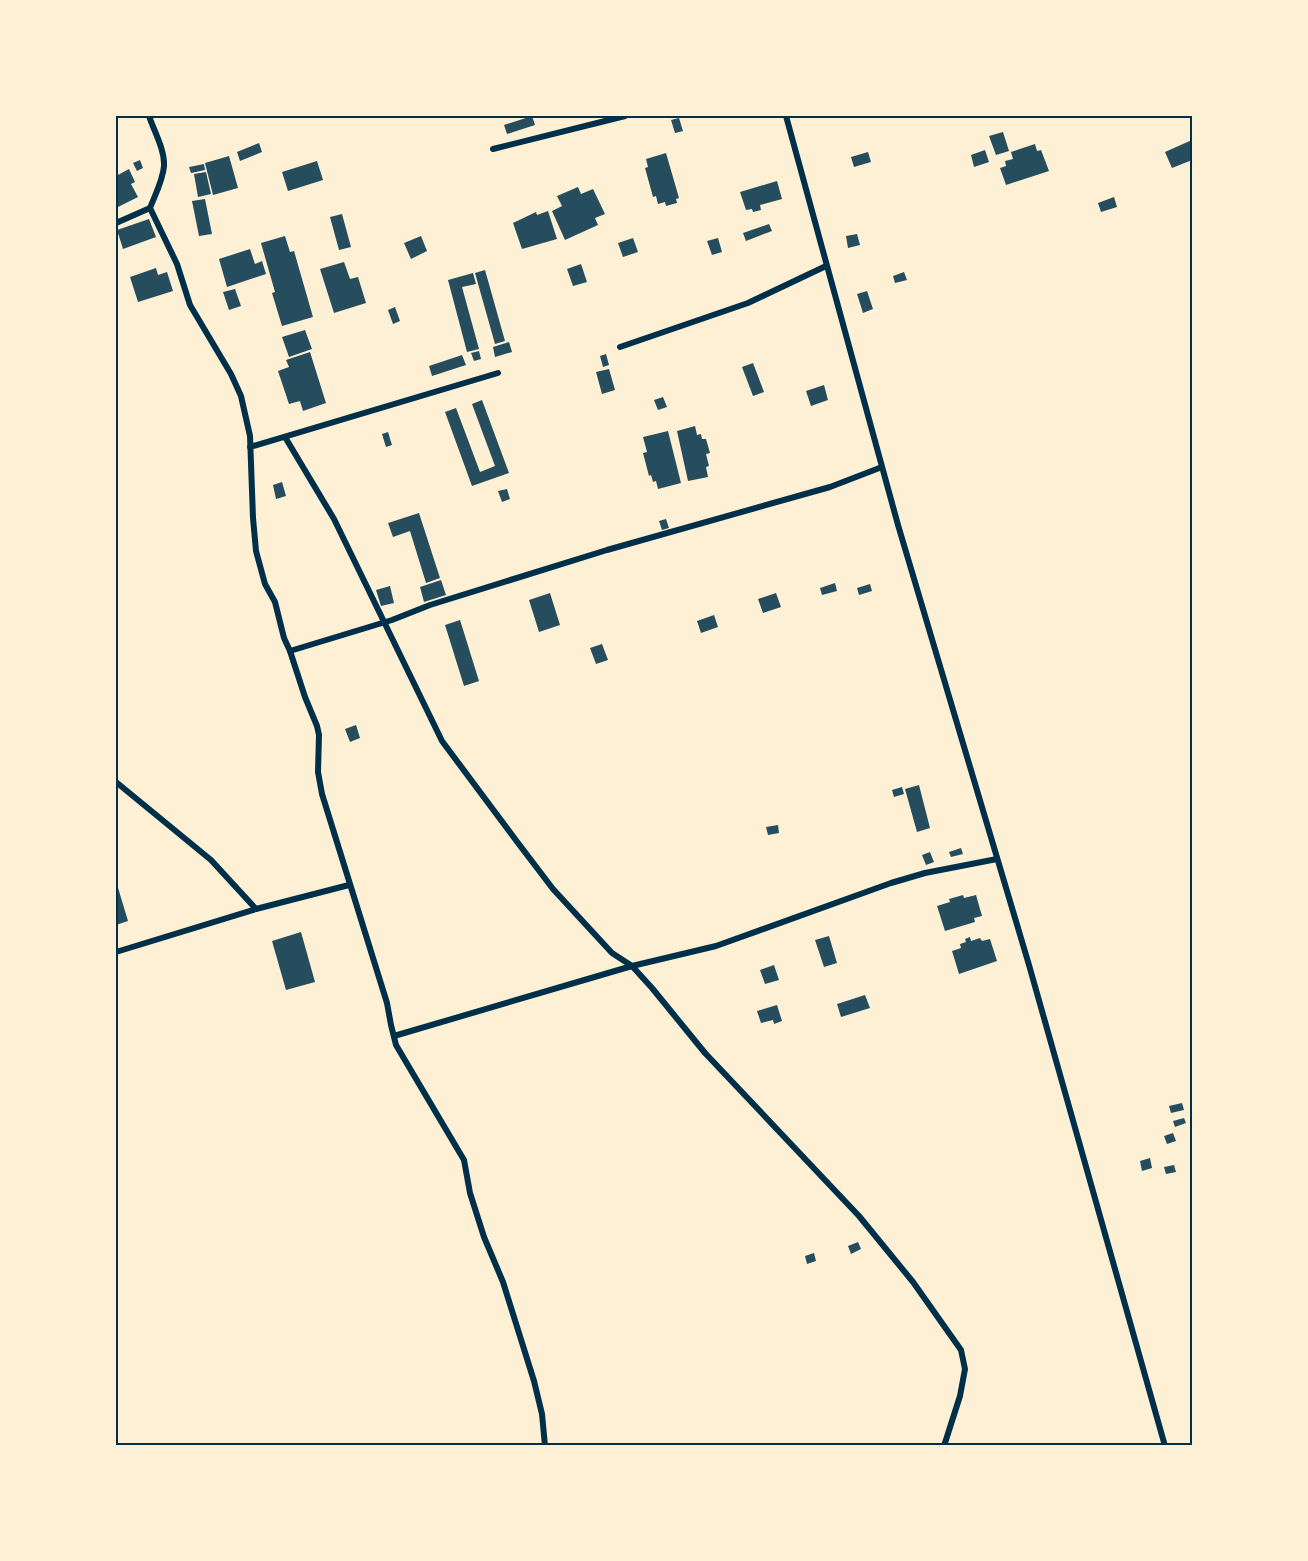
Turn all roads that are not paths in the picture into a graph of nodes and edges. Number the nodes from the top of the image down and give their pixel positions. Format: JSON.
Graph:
{"nodes":[{"id":1,"x":149,"y":116,"type":"edge"},
{"id":2,"x":625,"y":116,"type":"edge"},
{"id":3,"x":786,"y":116,"type":"edge"},
{"id":4,"x":493,"y":149,"type":"dead end"},
{"id":5,"x":150,"y":208,"type":"junction"},
{"id":6,"x":116,"y":223,"type":"edge"},
{"id":7,"x":826,"y":266,"type":"junction"},
{"id":8,"x":620,"y":347,"type":"dead end"},
{"id":9,"x":498,"y":373,"type":"dead end"},
{"id":10,"x":285,"y":437,"type":"junction"},
{"id":11,"x":250,"y":447,"type":"junction"},
{"id":12,"x":882,"y":468,"type":"junction"},
{"id":13,"x":384,"y":621,"type":"junction"},
{"id":14,"x":290,"y":651,"type":"junction"},
{"id":15,"x":116,"y":782,"type":"edge"},
{"id":16,"x":997,"y":859,"type":"junction"},
{"id":17,"x":349,"y":885,"type":"junction"},
{"id":18,"x":256,"y":909,"type":"junction"},
{"id":19,"x":116,"y":952,"type":"edge"},
{"id":20,"x":632,"y":966,"type":"junction"},
{"id":21,"x":394,"y":1036,"type":"junction"},
{"id":22,"x":545,"y":1446,"type":"edge"},
{"id":23,"x":944,"y":1446,"type":"edge"},
{"id":24,"x":1165,"y":1446,"type":"edge"}],
"edges":[{"from":1,"to":5,"type":"street"},
{"from":2,"to":4,"type":"street"},
{"from":3,"to":7,"type":"street"},
{"from":5,"to":6,"type":"street"},
{"from":5,"to":11,"type":"street"},
{"from":7,"to":8,"type":"street"},
{"from":7,"to":12,"type":"street"},
{"from":9,"to":10,"type":"street"},
{"from":10,"to":11,"type":"street"},
{"from":10,"to":13,"type":"street"},
{"from":11,"to":14,"type":"street"},
{"from":12,"to":13,"type":"street"},
{"from":12,"to":16,"type":"street"},
{"from":13,"to":14,"type":"street"},
{"from":13,"to":20,"type":"street"},
{"from":14,"to":17,"type":"street"},
{"from":15,"to":18,"type":"street"},
{"from":16,"to":20,"type":"street"},
{"from":16,"to":24,"type":"street"},
{"from":17,"to":18,"type":"street"},
{"from":17,"to":21,"type":"street"},
{"from":18,"to":19,"type":"street"},
{"from":20,"to":21,"type":"street"},
{"from":20,"to":23,"type":"street"},
{"from":21,"to":22,"type":"street"}]}
